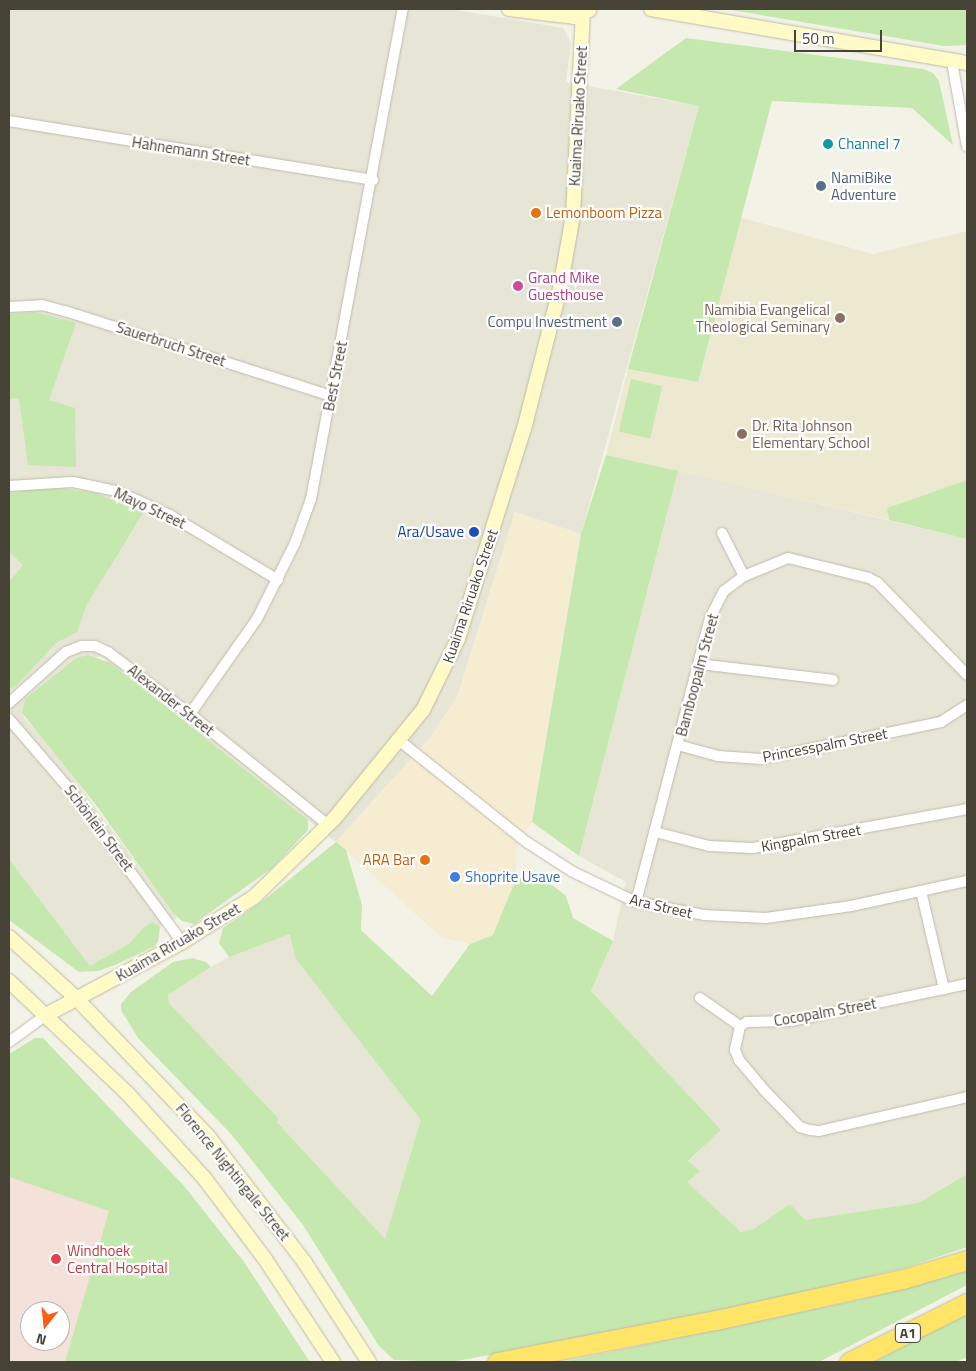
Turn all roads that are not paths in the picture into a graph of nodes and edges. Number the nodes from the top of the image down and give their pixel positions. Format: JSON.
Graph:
{"nodes":[{"id":1,"x":403,"y":9,"type":"edge"},
{"id":2,"x":509,"y":9,"type":"edge"},
{"id":3,"x":651,"y":9,"type":"edge"},
{"id":4,"x":586,"y":10,"type":"edge"},
{"id":5,"x":952,"y":62,"type":"junction"},
{"id":6,"x":967,"y":63,"type":"edge"},
{"id":7,"x":9,"y":121,"type":"edge"},
{"id":8,"x":967,"y":147,"type":"edge"},
{"id":9,"x":373,"y":180,"type":"junction"},
{"id":10,"x":9,"y":307,"type":"edge"},
{"id":11,"x":331,"y":396,"type":"junction"},
{"id":12,"x":9,"y":486,"type":"edge"},
{"id":13,"x":722,"y":533,"type":"dead end"},
{"id":14,"x":744,"y":576,"type":"junction"},
{"id":15,"x":278,"y":580,"type":"junction"},
{"id":16,"x":699,"y":664,"type":"junction"},
{"id":17,"x":967,"y":675,"type":"edge"},
{"id":18,"x":833,"y":680,"type":"dead end"},
{"id":19,"x":9,"y":703,"type":"edge"},
{"id":20,"x":967,"y":705,"type":"edge"},
{"id":21,"x":190,"y":714,"type":"junction"},
{"id":22,"x":9,"y":718,"type":"edge"},
{"id":23,"x":400,"y":741,"type":"junction"},
{"id":24,"x":678,"y":746,"type":"junction"},
{"id":25,"x":967,"y":809,"type":"edge"},
{"id":26,"x":328,"y":826,"type":"junction"},
{"id":27,"x":655,"y":832,"type":"junction"},
{"id":28,"x":967,"y":881,"type":"edge"},
{"id":29,"x":921,"y":892,"type":"junction"},
{"id":30,"x":636,"y":902,"type":"junction"},
{"id":31,"x":9,"y":938,"type":"edge"},
{"id":32,"x":182,"y":942,"type":"junction"},
{"id":33,"x":9,"y":981,"type":"edge"},
{"id":34,"x":967,"y":984,"type":"edge"},
{"id":35,"x":944,"y":990,"type":"junction"},
{"id":36,"x":76,"y":998,"type":"junction"},
{"id":37,"x":700,"y":998,"type":"dead end"},
{"id":38,"x":46,"y":1015,"type":"junction"},
{"id":39,"x":740,"y":1026,"type":"junction"},
{"id":40,"x":9,"y":1042,"type":"edge"},
{"id":41,"x":967,"y":1097,"type":"edge"},
{"id":42,"x":967,"y":1260,"type":"edge"},
{"id":43,"x":967,"y":1303,"type":"edge"},
{"id":44,"x":333,"y":1362,"type":"edge"},
{"id":45,"x":369,"y":1362,"type":"edge"},
{"id":46,"x":497,"y":1362,"type":"edge"},
{"id":47,"x":848,"y":1362,"type":"edge"}],
"edges":[{"from":1,"to":9,"type":"street","name":"Best Street"},
{"from":2,"to":4,"type":"main road"},
{"from":3,"to":5,"type":"main road"},
{"from":4,"to":23,"type":"main road","name":"Kuaima Riruako Street"},
{"from":5,"to":6,"type":"main road"},
{"from":5,"to":8,"type":"street"},
{"from":7,"to":9,"type":"street","name":"Hahnemann Street"},
{"from":9,"to":11,"type":"street","name":"Best Street"},
{"from":10,"to":11,"type":"street","name":"Sauerbruch Street"},
{"from":11,"to":15,"type":"street","name":"Best Street"},
{"from":12,"to":15,"type":"street","name":"Mayo Street"},
{"from":13,"to":14,"type":"street"},
{"from":14,"to":16,"type":"street","name":"Bamboopalm Street"},
{"from":14,"to":17,"type":"street","name":"Bamboopalm Street"},
{"from":15,"to":21,"type":"street","name":"Best Street"},
{"from":16,"to":18,"type":"street"},
{"from":16,"to":24,"type":"street","name":"Bamboopalm Street"},
{"from":19,"to":21,"type":"street","name":"Alexander Street"},
{"from":20,"to":24,"type":"street","name":"Princesspalm Street"},
{"from":21,"to":26,"type":"street","name":"Alexander Street"},
{"from":22,"to":32,"type":"street","name":"Schönlein Street"},
{"from":23,"to":26,"type":"main road","name":"Kuaima Riruako Street"},
{"from":23,"to":30,"type":"street","name":"Ara Street"},
{"from":24,"to":27,"type":"street","name":"Bamboopalm Street"},
{"from":25,"to":27,"type":"street","name":"Kingpalm Street"},
{"from":26,"to":32,"type":"main road","name":"Kuaima Riruako Street"},
{"from":27,"to":30,"type":"street","name":"Bamboopalm Street"},
{"from":28,"to":29,"type":"street","name":"Ara Street"},
{"from":29,"to":30,"type":"street","name":"Ara Street"},
{"from":29,"to":35,"type":"street"},
{"from":31,"to":36,"type":"main road","name":"Florence Nightingale Street"},
{"from":32,"to":36,"type":"main road","name":"Kuaima Riruako Street"},
{"from":33,"to":38,"type":"main road","name":"Florence Nightingale Street"},
{"from":34,"to":35,"type":"street","name":"Cocopalm Street"},
{"from":35,"to":39,"type":"street","name":"Cocopalm Street"},
{"from":36,"to":38,"type":"main road","name":"Kuaima Riruako Street"},
{"from":36,"to":45,"type":"main road","name":"Florence Nightingale Street"},
{"from":37,"to":39,"type":"street"},
{"from":38,"to":40,"type":"street","name":"Kuaima Riruako Street"},
{"from":38,"to":44,"type":"main road","name":"Florence Nightingale Street"},
{"from":39,"to":41,"type":"street"},
{"from":42,"to":46,"type":"highway"},
{"from":43,"to":47,"type":"highway","number":"A1"}]}
